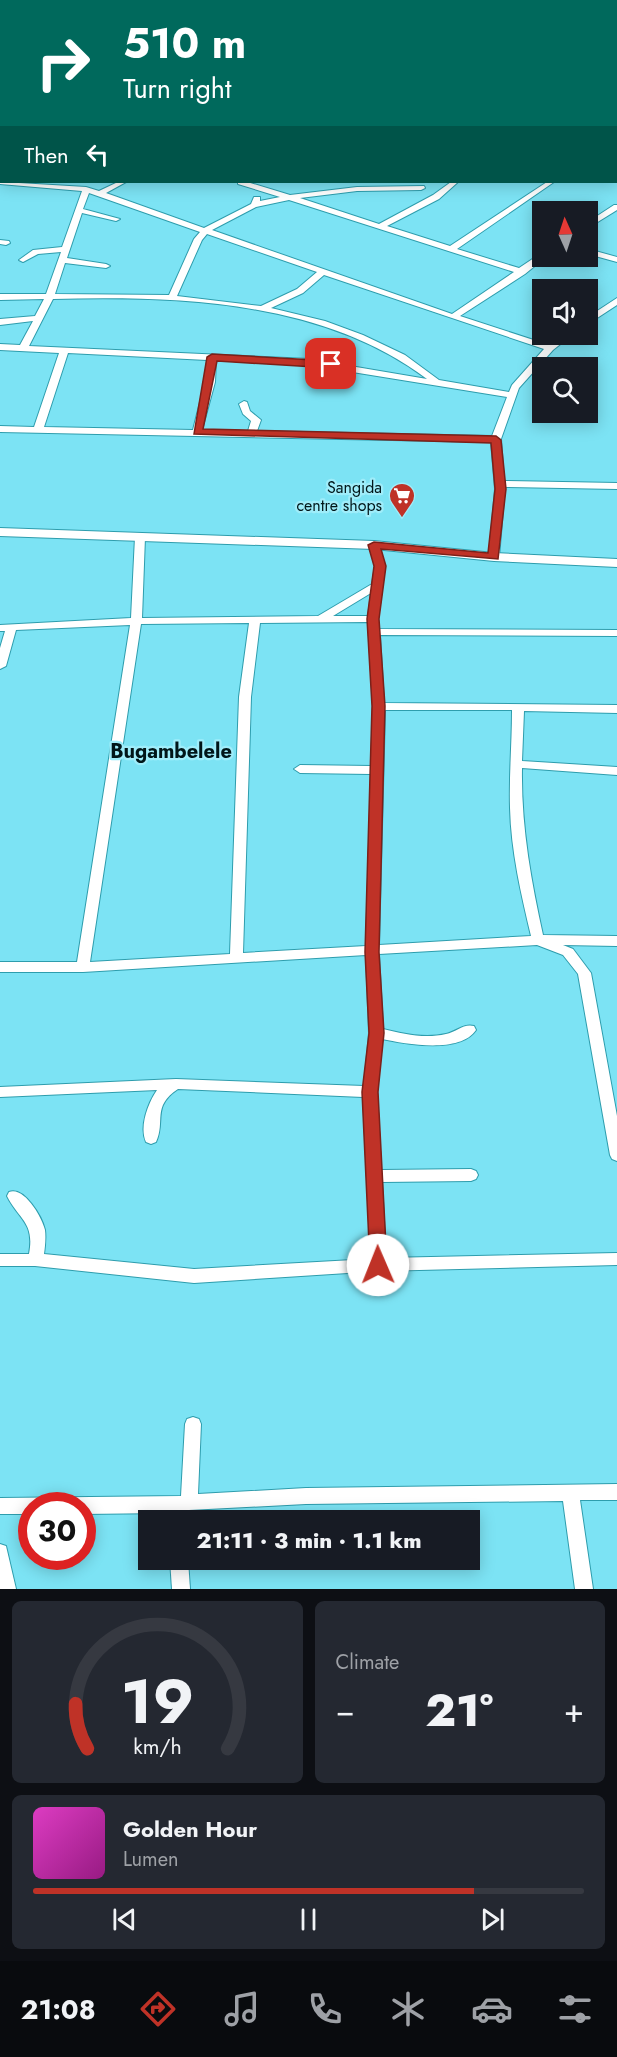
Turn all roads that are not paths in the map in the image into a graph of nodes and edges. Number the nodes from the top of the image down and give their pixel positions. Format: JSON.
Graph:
{"nodes":[{"id":1,"x":36,"y":183,"type":"edge"},
{"id":2,"x":121,"y":183,"type":"edge"},
{"id":3,"x":244,"y":183,"type":"edge"},
{"id":4,"x":454,"y":183,"type":"edge"},
{"id":5,"x":550,"y":183,"type":"edge"},
{"id":6,"x":259,"y":188,"type":"junction"},
{"id":7,"x":312,"y":188,"type":"junction"},
{"id":8,"x":421,"y":188,"type":"dead end"},
{"id":9,"x":86,"y":189,"type":"junction"},
{"id":10,"x":98,"y":194,"type":"junction"},
{"id":11,"x":287,"y":197,"type":"junction"},
{"id":12,"x":254,"y":205,"type":"junction"},
{"id":13,"x":617,"y":207,"type":"edge"},
{"id":14,"x":320,"y":208,"type":"junction"},
{"id":15,"x":79,"y":210,"type":"junction"},
{"id":16,"x":116,"y":219,"type":"dead end"},
{"id":17,"x":598,"y":219,"type":"edge"},
{"id":18,"x":379,"y":227,"type":"junction"},
{"id":19,"x":206,"y":231,"type":"junction"},
{"id":20,"x":66,"y":249,"type":"junction"},
{"id":21,"x":450,"y":250,"type":"junction"},
{"id":22,"x":598,"y":254,"type":"edge"},
{"id":23,"x":23,"y":260,"type":"dead end"},
{"id":24,"x":63,"y":260,"type":"junction"},
{"id":25,"x":617,"y":260,"type":"edge"},
{"id":26,"x":532,"y":264,"type":"edge"},
{"id":27,"x":106,"y":266,"type":"dead end"},
{"id":28,"x":323,"y":272,"type":"junction"},
{"id":29,"x":522,"y":272,"type":"junction"},
{"id":30,"x":50,"y":296,"type":"junction"},
{"id":31,"x":0,"y":297,"type":"edge"},
{"id":32,"x":172,"y":297,"type":"junction"},
{"id":33,"x":617,"y":302,"type":"edge"},
{"id":34,"x":265,"y":308,"type":"junction"},
{"id":35,"x":598,"y":314,"type":"edge"},
{"id":36,"x":453,"y":317,"type":"junction"},
{"id":37,"x":40,"y":318,"type":"junction"},
{"id":38,"x":0,"y":322,"type":"edge"},
{"id":39,"x":554,"y":345,"type":"edge"},
{"id":40,"x":0,"y":347,"type":"edge"},
{"id":41,"x":23,"y":348,"type":"junction"},
{"id":42,"x":550,"y":348,"type":"junction"},
{"id":43,"x":65,"y":349,"type":"junction"},
{"id":44,"x":212,"y":357,"type":"junction"},
{"id":45,"x":438,"y":382,"type":"junction"},
{"id":46,"x":512,"y":395,"type":"junction"},
{"id":47,"x":244,"y":404,"type":"dead end"},
{"id":48,"x":0,"y":429,"type":"edge"},
{"id":49,"x":38,"y":430,"type":"junction"},
{"id":50,"x":197,"y":432,"type":"junction"},
{"id":51,"x":252,"y":434,"type":"junction"},
{"id":52,"x":496,"y":440,"type":"junction"},
{"id":53,"x":500,"y":484,"type":"junction"},
{"id":54,"x":617,"y":486,"type":"edge"},
{"id":55,"x":0,"y":532,"type":"edge"},
{"id":56,"x":140,"y":537,"type":"junction"},
{"id":57,"x":374,"y":545,"type":"junction"},
{"id":58,"x":494,"y":557,"type":"junction"},
{"id":59,"x":617,"y":563,"type":"edge"},
{"id":60,"x":376,"y":586,"type":"junction"},
{"id":61,"x":320,"y":619,"type":"junction"},
{"id":62,"x":373,"y":619,"type":"junction"},
{"id":63,"x":255,"y":620,"type":"junction"},
{"id":64,"x":136,"y":621,"type":"junction"},
{"id":65,"x":6,"y":627,"type":"edge"},
{"id":66,"x":376,"y":632,"type":"junction"},
{"id":67,"x":617,"y":633,"type":"edge"},
{"id":68,"x":0,"y":666,"type":"edge"},
{"id":69,"x":379,"y":706,"type":"junction"},
{"id":70,"x":518,"y":707,"type":"junction"},
{"id":71,"x":617,"y":709,"type":"edge"},
{"id":72,"x":518,"y":765,"type":"junction"},
{"id":73,"x":300,"y":769,"type":"dead end"},
{"id":74,"x":378,"y":770,"type":"junction"},
{"id":75,"x":617,"y":771,"type":"edge"},
{"id":76,"x":538,"y":940,"type":"junction"},
{"id":77,"x":617,"y":941,"type":"edge"},
{"id":78,"x":587,"y":942,"type":"junction"},
{"id":79,"x":372,"y":952,"type":"junction"},
{"id":80,"x":236,"y":959,"type":"junction"},
{"id":81,"x":579,"y":963,"type":"junction"},
{"id":82,"x":0,"y":967,"type":"edge"},
{"id":83,"x":83,"y":967,"type":"junction"},
{"id":84,"x":469,"y":1030,"type":"dead end"},
{"id":85,"x":376,"y":1033,"type":"junction"},
{"id":86,"x":176,"y":1084,"type":"junction"},
{"id":87,"x":0,"y":1092,"type":"edge"},
{"id":88,"x":370,"y":1092,"type":"junction"},
{"id":89,"x":151,"y":1138,"type":"dead end"},
{"id":90,"x":617,"y":1155,"type":"edge"},
{"id":91,"x":471,"y":1175,"type":"dead end"},
{"id":92,"x":375,"y":1176,"type":"junction"},
{"id":93,"x":14,"y":1196,"type":"dead end"},
{"id":94,"x":617,"y":1259,"type":"edge"},
{"id":95,"x":0,"y":1260,"type":"edge"},
{"id":96,"x":35,"y":1260,"type":"junction"},
{"id":97,"x":378,"y":1265,"type":"junction"},
{"id":98,"x":193,"y":1424,"type":"dead end"},
{"id":99,"x":570,"y":1492,"type":"junction"},
{"id":100,"x":617,"y":1492,"type":"edge"},
{"id":101,"x":0,"y":1506,"type":"edge"},
{"id":102,"x":181,"y":1509,"type":"edge"},
{"id":103,"x":0,"y":1552,"type":"edge"},
{"id":104,"x":180,"y":1570,"type":"edge"},
{"id":105,"x":7,"y":1589,"type":"edge"},
{"id":106,"x":181,"y":1589,"type":"edge"},
{"id":107,"x":584,"y":1589,"type":"edge"}],
"edges":[{"from":1,"to":9,"type":"street"},
{"from":2,"to":10,"type":"street"},
{"from":3,"to":6,"type":"street"},
{"from":4,"to":18,"type":"street"},
{"from":5,"to":21,"type":"street"},
{"from":6,"to":11,"type":"street"},
{"from":6,"to":12,"type":"street"},
{"from":7,"to":8,"type":"street"},
{"from":7,"to":11,"type":"street"},
{"from":7,"to":14,"type":"street"},
{"from":9,"to":10,"type":"street"},
{"from":9,"to":15,"type":"street"},
{"from":10,"to":19,"type":"street"},
{"from":11,"to":12,"type":"street"},
{"from":11,"to":14,"type":"street"},
{"from":12,"to":19,"type":"street"},
{"from":13,"to":17,"type":"street"},
{"from":14,"to":18,"type":"street"},
{"from":15,"to":16,"type":"street"},
{"from":15,"to":20,"type":"street"},
{"from":18,"to":21,"type":"street"},
{"from":19,"to":28,"type":"street"},
{"from":19,"to":32,"type":"street"},
{"from":20,"to":23,"type":"street"},
{"from":20,"to":24,"type":"street"},
{"from":21,"to":29,"type":"street"},
{"from":22,"to":25,"type":"street"},
{"from":24,"to":27,"type":"street"},
{"from":24,"to":30,"type":"street"},
{"from":26,"to":29,"type":"street"},
{"from":28,"to":34,"type":"street"},
{"from":28,"to":36,"type":"street"},
{"from":29,"to":36,"type":"street"},
{"from":30,"to":31,"type":"street"},
{"from":30,"to":32,"type":"street"},
{"from":30,"to":37,"type":"street"},
{"from":32,"to":34,"type":"street"},
{"from":33,"to":35,"type":"street"},
{"from":34,"to":45,"type":"street"},
{"from":36,"to":42,"type":"street"},
{"from":37,"to":38,"type":"street"},
{"from":37,"to":41,"type":"street"},
{"from":39,"to":42,"type":"street"},
{"from":40,"to":41,"type":"street"},
{"from":41,"to":43,"type":"street"},
{"from":42,"to":46,"type":"street"},
{"from":43,"to":44,"type":"street"},
{"from":43,"to":49,"type":"street"},
{"from":44,"to":45,"type":"street"},
{"from":44,"to":50,"type":"street"},
{"from":45,"to":46,"type":"street"},
{"from":46,"to":52,"type":"street"},
{"from":47,"to":51,"type":"street"},
{"from":48,"to":49,"type":"street"},
{"from":49,"to":50,"type":"street"},
{"from":50,"to":51,"type":"street"},
{"from":51,"to":52,"type":"street"},
{"from":52,"to":53,"type":"street"},
{"from":53,"to":54,"type":"street"},
{"from":53,"to":58,"type":"street"},
{"from":55,"to":56,"type":"street"},
{"from":56,"to":57,"type":"street"},
{"from":56,"to":64,"type":"street"},
{"from":57,"to":58,"type":"street"},
{"from":57,"to":60,"type":"street"},
{"from":58,"to":59,"type":"street"},
{"from":60,"to":61,"type":"street"},
{"from":60,"to":62,"type":"street"},
{"from":61,"to":62,"type":"street"},
{"from":61,"to":63,"type":"street"},
{"from":62,"to":66,"type":"street"},
{"from":63,"to":64,"type":"street"},
{"from":63,"to":80,"type":"street"},
{"from":64,"to":65,"type":"street"},
{"from":64,"to":83,"type":"street"},
{"from":65,"to":68,"type":"street"},
{"from":66,"to":67,"type":"street"},
{"from":66,"to":69,"type":"street"},
{"from":69,"to":70,"type":"street"},
{"from":69,"to":74,"type":"street"},
{"from":70,"to":71,"type":"street"},
{"from":70,"to":72,"type":"street"},
{"from":72,"to":75,"type":"street"},
{"from":72,"to":76,"type":"street"},
{"from":73,"to":74,"type":"street"},
{"from":74,"to":79,"type":"street"},
{"from":76,"to":78,"type":"street"},
{"from":76,"to":79,"type":"street"},
{"from":76,"to":81,"type":"street"},
{"from":77,"to":78,"type":"street"},
{"from":78,"to":81,"type":"street"},
{"from":79,"to":80,"type":"street"},
{"from":79,"to":85,"type":"street"},
{"from":80,"to":83,"type":"street"},
{"from":81,"to":90,"type":"street"},
{"from":82,"to":83,"type":"street"},
{"from":84,"to":85,"type":"street"},
{"from":85,"to":88,"type":"street"},
{"from":86,"to":87,"type":"street"},
{"from":86,"to":88,"type":"street"},
{"from":86,"to":89,"type":"street"},
{"from":88,"to":92,"type":"street"},
{"from":91,"to":92,"type":"street"},
{"from":92,"to":97,"type":"street"},
{"from":93,"to":96,"type":"street"},
{"from":94,"to":97,"type":"street"},
{"from":95,"to":96,"type":"street"},
{"from":96,"to":97,"type":"street"},
{"from":98,"to":102,"type":"street"},
{"from":99,"to":100,"type":"street"},
{"from":99,"to":102,"type":"street"},
{"from":99,"to":107,"type":"street"},
{"from":101,"to":102,"type":"street"},
{"from":103,"to":105,"type":"street"},
{"from":104,"to":106,"type":"street"}]}
